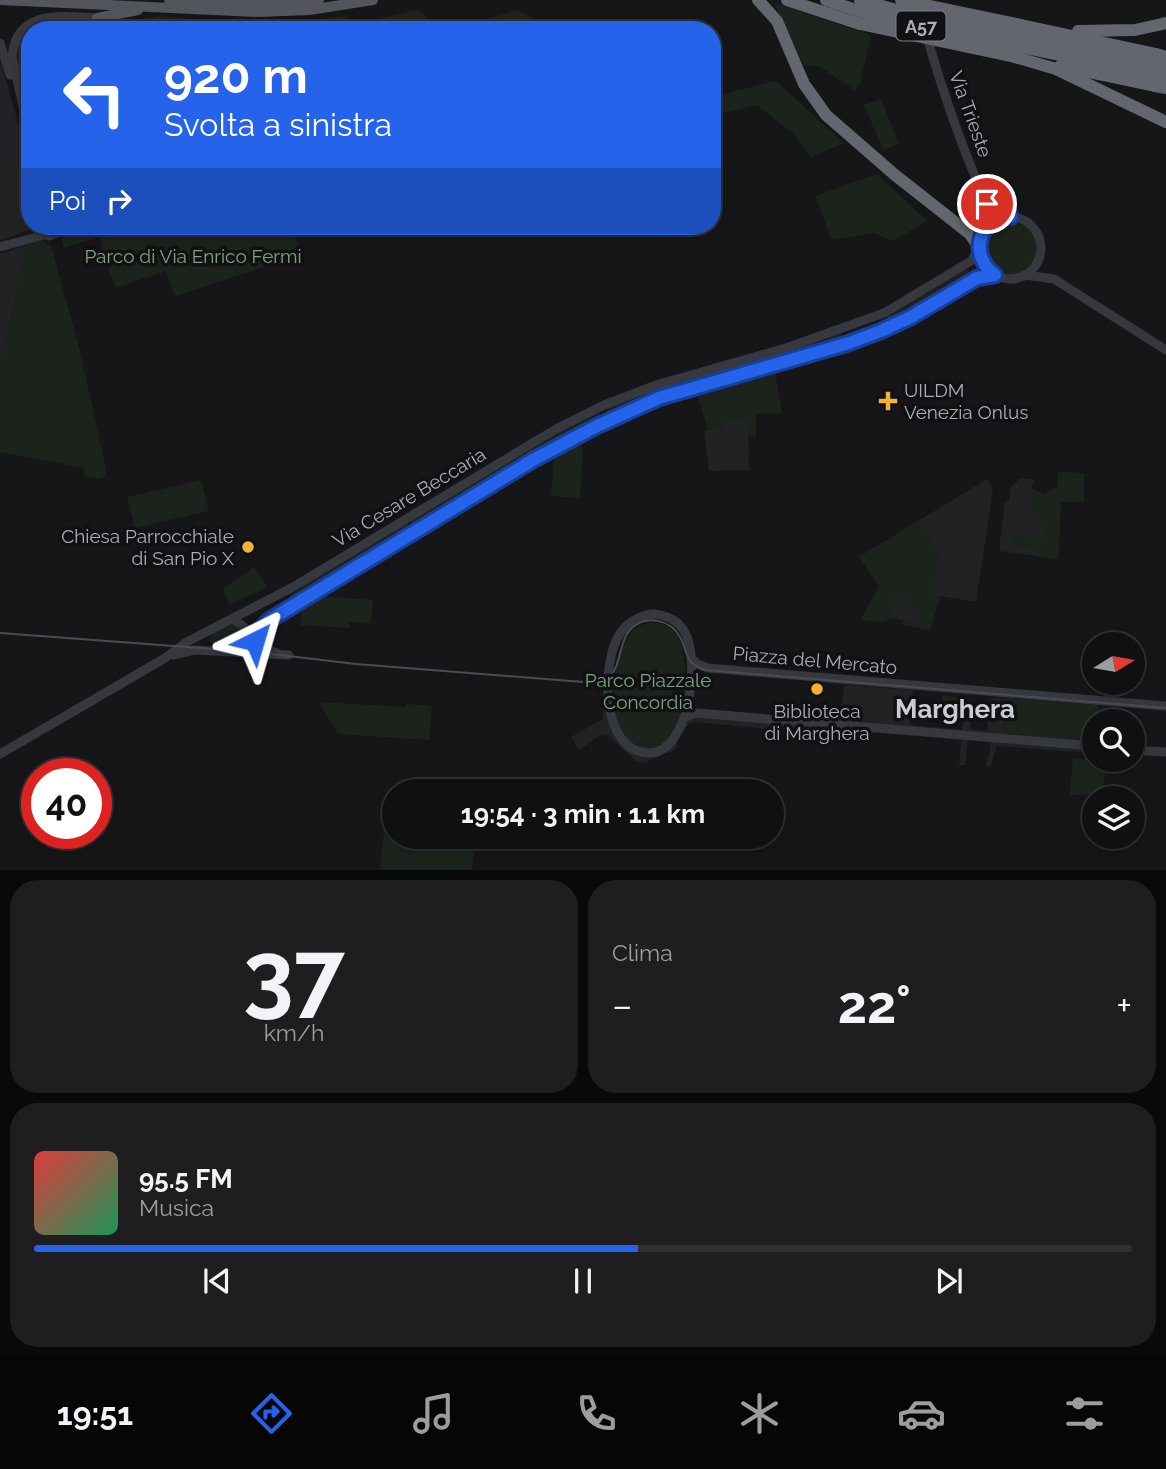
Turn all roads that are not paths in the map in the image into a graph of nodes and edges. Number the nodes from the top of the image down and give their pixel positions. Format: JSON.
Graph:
{"nodes":[{"id":1,"x":1,"y":0,"type":"edge"},
{"id":2,"x":169,"y":0,"type":"edge"},
{"id":3,"x":319,"y":0,"type":"edge"},
{"id":4,"x":373,"y":0,"type":"edge"},
{"id":5,"x":758,"y":0,"type":"edge"},
{"id":6,"x":787,"y":0,"type":"edge"},
{"id":7,"x":826,"y":0,"type":"edge"},
{"id":8,"x":860,"y":0,"type":"edge"},
{"id":9,"x":901,"y":0,"type":"edge"},
{"id":10,"x":918,"y":0,"type":"edge"},
{"id":11,"x":150,"y":7,"type":"junction"},
{"id":12,"x":97,"y":18,"type":"joint"},
{"id":13,"x":36,"y":21,"type":"edge"},
{"id":14,"x":1166,"y":23,"type":"edge"},
{"id":15,"x":1046,"y":30,"type":"junction"},
{"id":16,"x":21,"y":32,"type":"edge"},
{"id":17,"x":1018,"y":41,"type":"junction"},
{"id":18,"x":0,"y":43,"type":"edge"},
{"id":19,"x":1161,"y":69,"type":"edge"},
{"id":20,"x":1166,"y":95,"type":"edge"},
{"id":21,"x":21,"y":96,"type":"edge"},
{"id":22,"x":21,"y":106,"type":"edge"},
{"id":23,"x":1166,"y":121,"type":"edge"},
{"id":24,"x":986,"y":197,"type":"junction"},
{"id":25,"x":1011,"y":217,"type":"junction"},
{"id":26,"x":985,"y":229,"type":"junction"},
{"id":27,"x":32,"y":235,"type":"edge"},
{"id":28,"x":0,"y":247,"type":"edge"},
{"id":29,"x":979,"y":248,"type":"junction"},
{"id":30,"x":1040,"y":257,"type":"junction"},
{"id":31,"x":995,"y":275,"type":"junction"},
{"id":32,"x":1025,"y":275,"type":"junction"},
{"id":33,"x":1054,"y":279,"type":"junction"},
{"id":34,"x":1166,"y":349,"type":"edge"},
{"id":35,"x":702,"y":370,"type":"junction"},
{"id":36,"x":706,"y":385,"type":"junction"},
{"id":37,"x":604,"y":405,"type":"junction"},
{"id":38,"x":610,"y":420,"type":"junction"},
{"id":39,"x":232,"y":619,"type":"junction"},
{"id":40,"x":215,"y":627,"type":"junction"},
{"id":41,"x":256,"y":637,"type":"junction"},
{"id":42,"x":208,"y":651,"type":"junction"},
{"id":43,"x":253,"y":654,"type":"junction"},
{"id":44,"x":165,"y":658,"type":"junction"},
{"id":45,"x":691,"y":658,"type":"junction"},
{"id":46,"x":1166,"y":706,"type":"edge"},
{"id":47,"x":685,"y":717,"type":"junction"},
{"id":48,"x":1082,"y":745,"type":"edge"},
{"id":49,"x":1145,"y":751,"type":"edge"},
{"id":50,"x":1166,"y":752,"type":"edge"},
{"id":51,"x":0,"y":754,"type":"edge"}],
"edges":[{"from":1,"to":11,"type":"main road"},
{"from":2,"to":3,"type":"main road"},
{"from":4,"to":11,"type":"main road"},
{"from":5,"to":29,"type":"highway"},
{"from":6,"to":17,"type":"highway","bridge":true},
{"from":7,"to":17,"type":"highway","number":"A57","bridge":true},
{"from":8,"to":17,"type":"highway","number":"A57","bridge":true},
{"from":9,"to":17,"type":"highway","number":"A57","bridge":true},
{"from":10,"to":24,"type":"street","name":"Via Trieste"},
{"from":11,"to":12,"type":"main road"},
{"from":12,"to":13,"type":"street"},
{"from":14,"to":15,"type":"highway"},
{"from":15,"to":17,"type":"highway","number":"A57"},
{"from":15,"to":19,"type":"highway","number":"A57"},
{"from":16,"to":21,"type":"street"},
{"from":17,"to":19,"type":"highway","number":"A57"},
{"from":17,"to":19,"type":"highway","number":"A57"},
{"from":17,"to":23,"type":"highway"},
{"from":18,"to":22,"type":"street"},
{"from":19,"to":20,"type":"highway"},
{"from":24,"to":25,"type":"street","name":"Via Trieste"},
{"from":24,"to":26,"type":"street","name":"Via Trieste"},
{"from":25,"to":26,"type":"street"},
{"from":25,"to":30,"type":"street"},
{"from":26,"to":29,"type":"street"},
{"from":27,"to":28,"type":"street"},
{"from":29,"to":31,"type":"street"},
{"from":29,"to":35,"type":"street","name":"Via Cesare Beccaria"},
{"from":30,"to":32,"type":"street"},
{"from":30,"to":33,"type":"street"},
{"from":31,"to":32,"type":"street"},
{"from":31,"to":36,"type":"street","name":"Via Cesare Beccaria"},
{"from":32,"to":33,"type":"street"},
{"from":33,"to":34,"type":"street"},
{"from":35,"to":36,"type":"street"},
{"from":35,"to":37,"type":"street","name":"Via Cesare Beccaria"},
{"from":36,"to":38,"type":"street","name":"Via Cesare Beccaria"},
{"from":37,"to":38,"type":"street"},
{"from":37,"to":39,"type":"street","name":"Via Cesare Beccaria"},
{"from":38,"to":41,"type":"street","name":"Via Cesare Beccaria"},
{"from":39,"to":40,"type":"street","name":"Via Cesare Beccaria"},
{"from":39,"to":41,"type":"street"},
{"from":40,"to":42,"type":"street"},
{"from":40,"to":44,"type":"street","name":"Via Cesare Beccaria"},
{"from":41,"to":43,"type":"street"},
{"from":41,"to":43,"type":"street"},
{"from":42,"to":43,"type":"street"},
{"from":42,"to":44,"type":"street"},
{"from":44,"to":51,"type":"street"},
{"from":45,"to":46,"type":"street","name":"Piazza del Mercato"},
{"from":45,"to":47,"type":"street"},
{"from":45,"to":47,"type":"street"},
{"from":47,"to":48,"type":"street"},
{"from":49,"to":50,"type":"street"}]}
